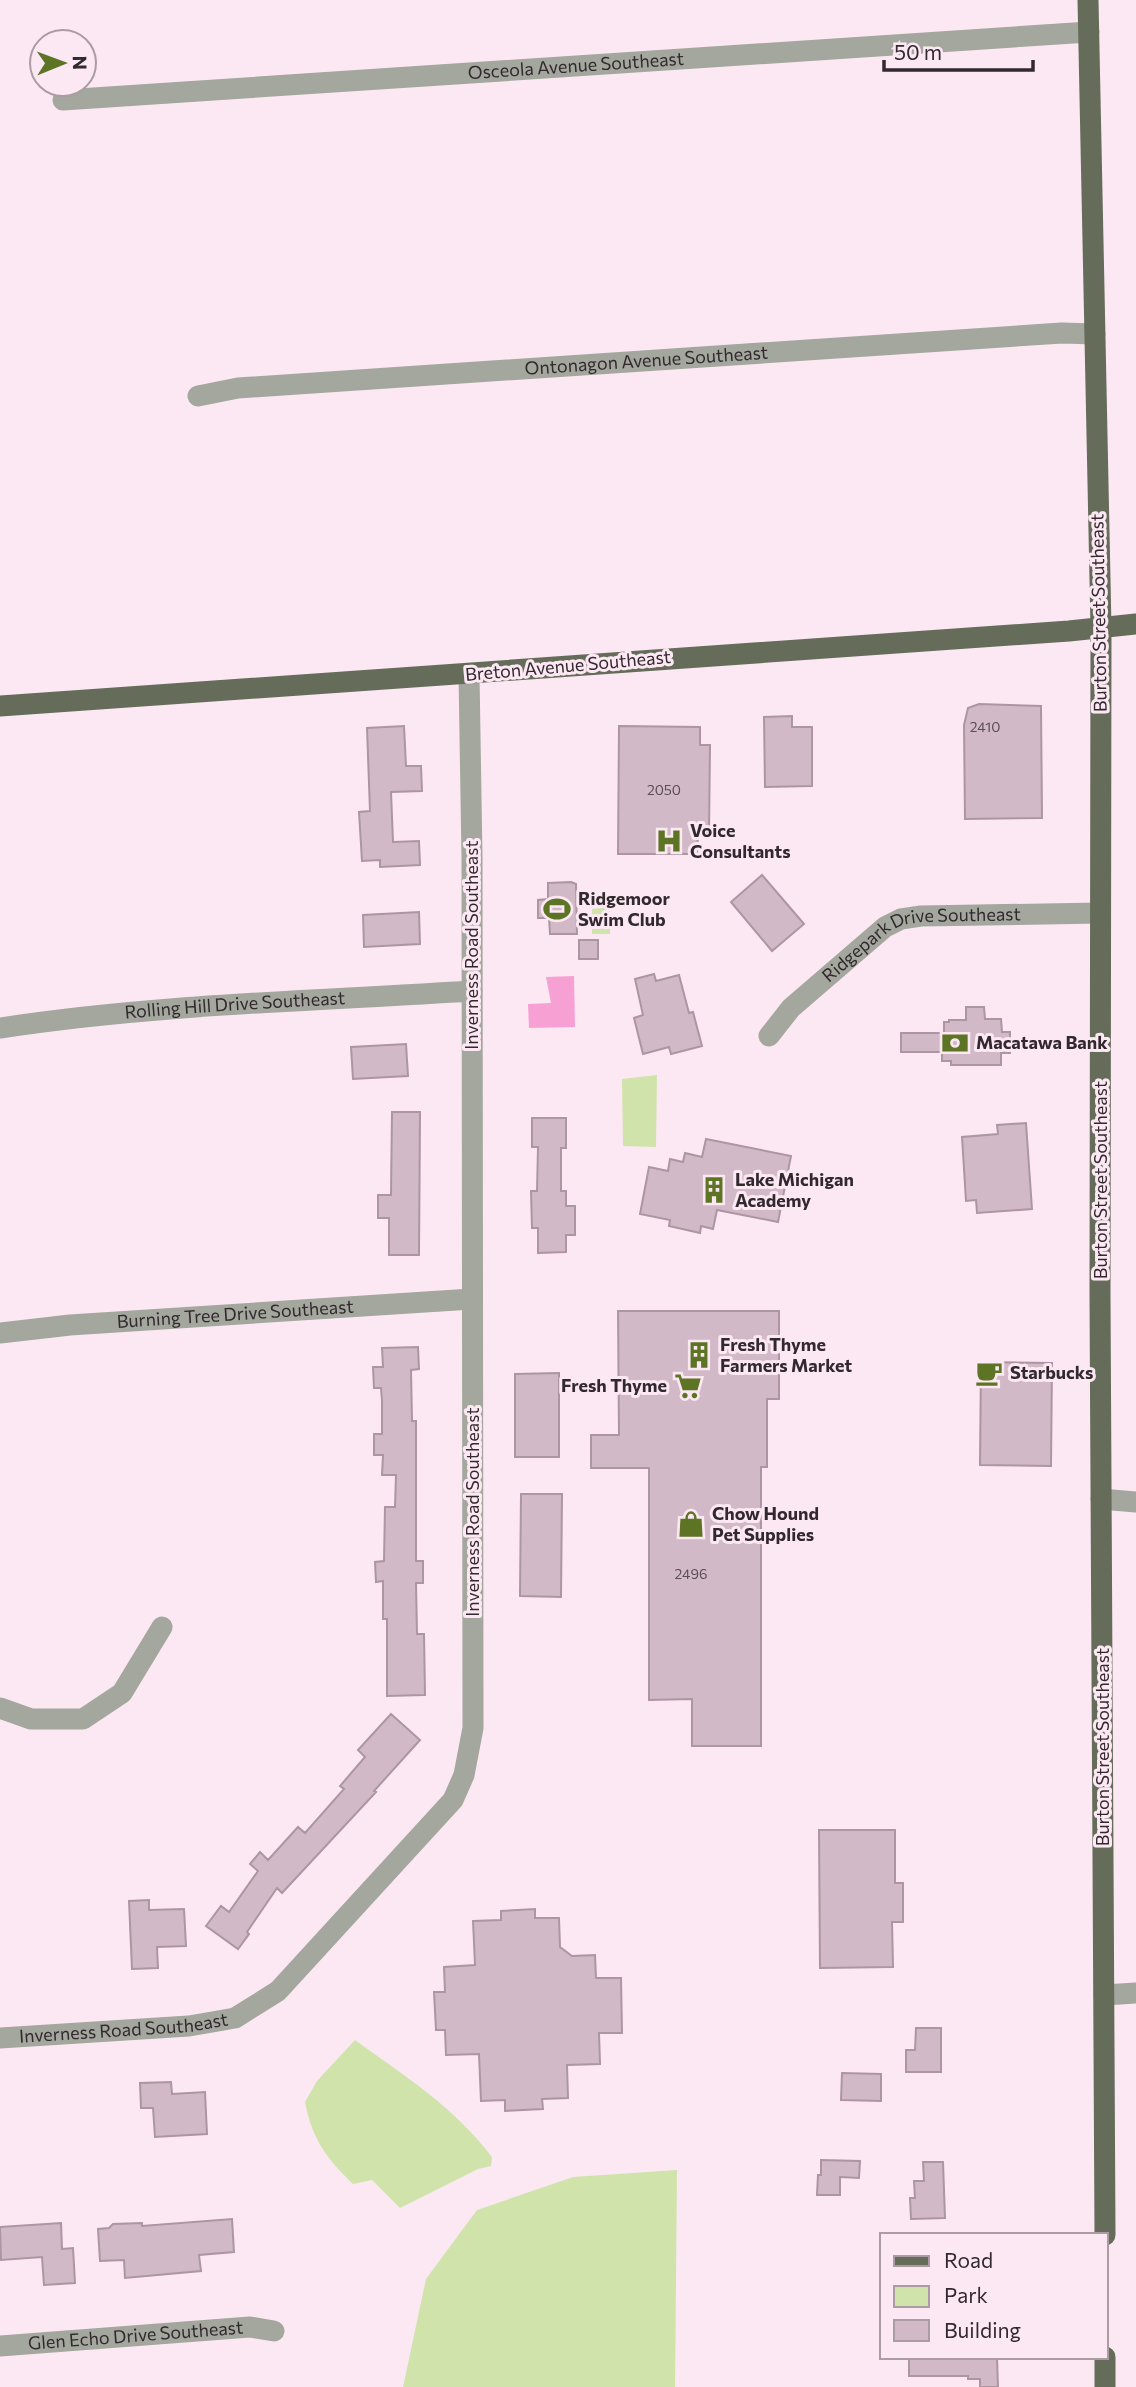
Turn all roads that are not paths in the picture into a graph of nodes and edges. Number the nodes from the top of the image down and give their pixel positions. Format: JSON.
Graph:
{"nodes":[{"id":1,"x":1088,"y":0,"type":"edge"},
{"id":2,"x":1089,"y":32,"type":"junction"},
{"id":3,"x":63,"y":100,"type":"dead end"},
{"id":4,"x":1095,"y":334,"type":"junction"},
{"id":5,"x":198,"y":396,"type":"dead end"},
{"id":6,"x":1136,"y":624,"type":"edge"},
{"id":7,"x":1101,"y":628,"type":"junction"},
{"id":8,"x":469,"y":674,"type":"junction"},
{"id":9,"x":0,"y":706,"type":"edge"},
{"id":10,"x":1100,"y":913,"type":"junction"},
{"id":11,"x":472,"y":991,"type":"junction"},
{"id":12,"x":0,"y":1028,"type":"edge"},
{"id":13,"x":769,"y":1036,"type":"dead end"},
{"id":14,"x":472,"y":1299,"type":"junction"},
{"id":15,"x":0,"y":1334,"type":"edge"},
{"id":16,"x":1101,"y":1499,"type":"junction"},
{"id":17,"x":1136,"y":1503,"type":"edge"},
{"id":18,"x":162,"y":1627,"type":"dead end"},
{"id":19,"x":0,"y":1707,"type":"edge"},
{"id":20,"x":1136,"y":1993,"type":"edge"},
{"id":21,"x":1104,"y":1995,"type":"junction"},
{"id":22,"x":0,"y":2038,"type":"edge"},
{"id":23,"x":1105,"y":2233,"type":"edge"},
{"id":24,"x":274,"y":2332,"type":"dead end"},
{"id":25,"x":0,"y":2346,"type":"edge"},
{"id":26,"x":1105,"y":2359,"type":"edge"},
{"id":27,"x":1105,"y":2387,"type":"edge"}],
"edges":[{"from":1,"to":2,"type":"main road","name":"Burton Street Southeast"},
{"from":2,"to":3,"type":"street","name":"Osceola Avenue Southeast"},
{"from":2,"to":4,"type":"main road","name":"Burton Street Southeast"},
{"from":4,"to":5,"type":"street","name":"Ontonagon Avenue Southeast"},
{"from":4,"to":7,"type":"main road","name":"Burton Street Southeast"},
{"from":6,"to":7,"type":"main road","name":"Breton Avenue Southeast"},
{"from":7,"to":8,"type":"main road","name":"Breton Avenue Southeast"},
{"from":7,"to":10,"type":"main road","name":"Burton Street Southeast"},
{"from":8,"to":9,"type":"main road","name":"Breton Avenue Southeast"},
{"from":8,"to":11,"type":"street","name":"Inverness Road Southeast"},
{"from":10,"to":13,"type":"street","name":"Ridgepark Drive Southeast"},
{"from":10,"to":16,"type":"main road","name":"Burton Street Southeast"},
{"from":11,"to":12,"type":"street","name":"Rolling Hill Drive Southeast"},
{"from":11,"to":14,"type":"street","name":"Inverness Road Southeast"},
{"from":14,"to":15,"type":"street","name":"Burning Tree Drive Southeast"},
{"from":14,"to":22,"type":"street","name":"Inverness Road Southeast"},
{"from":16,"to":17,"type":"street"},
{"from":16,"to":21,"type":"main road","name":"Burton Street Southeast"},
{"from":18,"to":19,"type":"street"},
{"from":20,"to":21,"type":"street"},
{"from":21,"to":23,"type":"main road","name":"Burton Street Southeast"},
{"from":24,"to":25,"type":"street","name":"Glen Echo Drive Southeast"},
{"from":26,"to":27,"type":"main road"}]}
